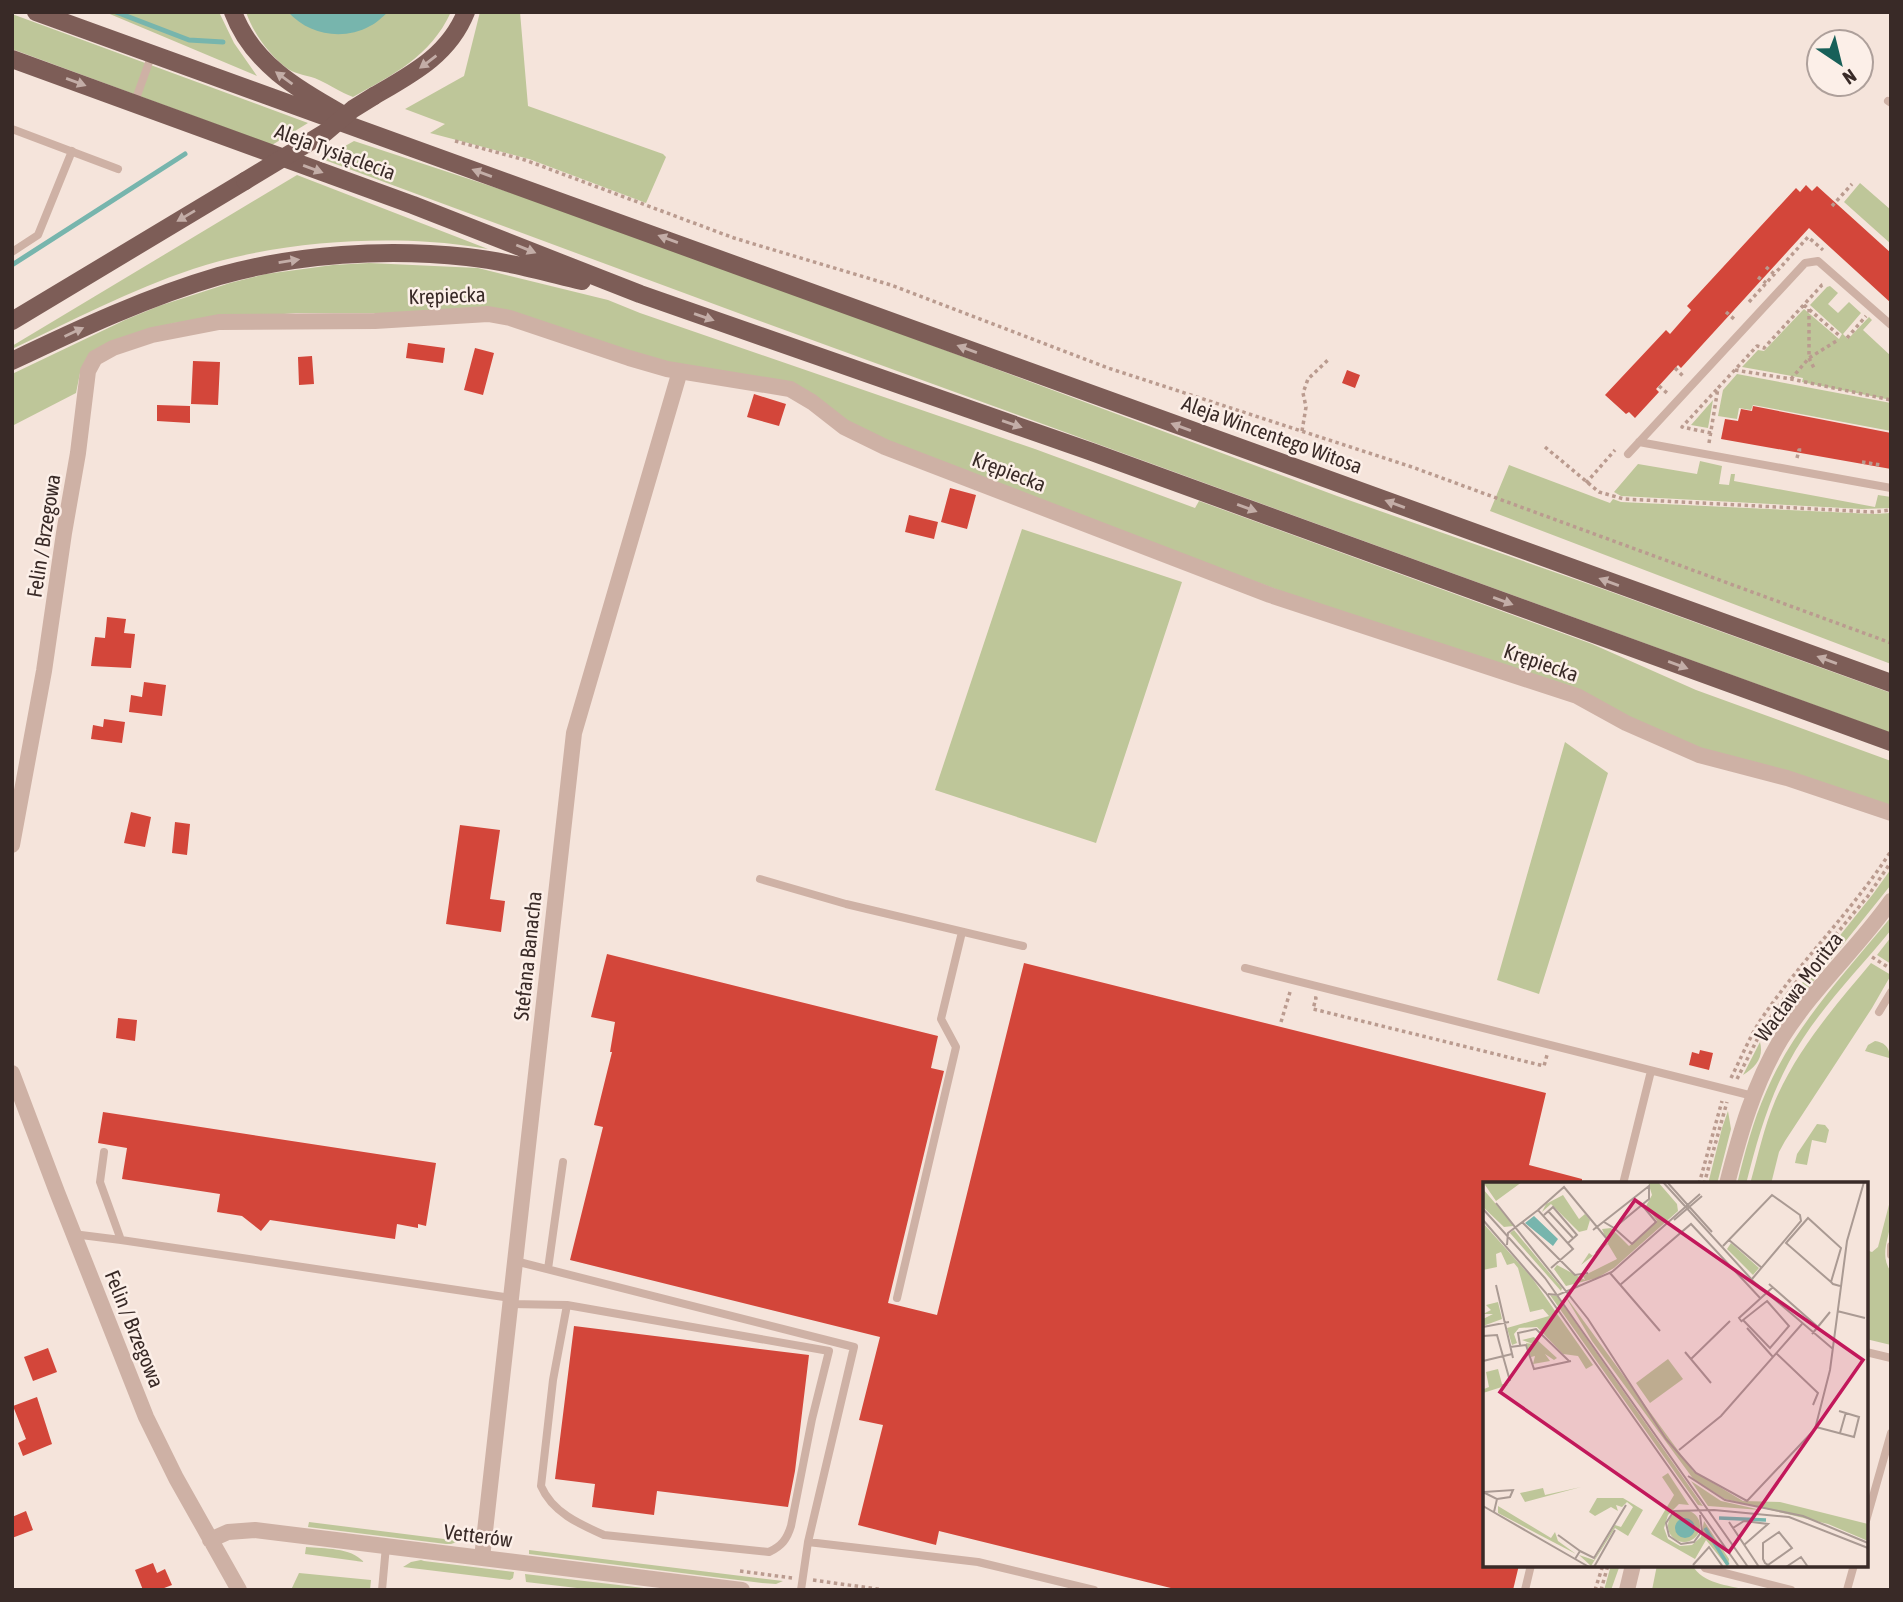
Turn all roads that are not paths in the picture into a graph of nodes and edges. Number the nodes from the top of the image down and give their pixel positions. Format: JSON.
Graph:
{"nodes":[{"id":1,"x":36,"y":12,"type":"edge"},
{"id":2,"x":233,"y":12,"type":"edge"},
{"id":3,"x":466,"y":12,"type":"edge"},
{"id":4,"x":152,"y":54,"type":"junction"},
{"id":5,"x":12,"y":59,"type":"edge"},
{"id":6,"x":134,"y":104,"type":"junction"},
{"id":7,"x":12,"y":129,"type":"edge"},
{"id":8,"x":385,"y":138,"type":"junction"},
{"id":9,"x":72,"y":151,"type":"junction"},
{"id":10,"x":118,"y":169,"type":"dead end"},
{"id":11,"x":639,"y":229,"type":"joint"},
{"id":12,"x":12,"y":252,"type":"edge"},
{"id":13,"x":640,"y":294,"type":"junction"},
{"id":14,"x":12,"y":321,"type":"edge"},
{"id":15,"x":1891,"y":325,"type":"edge"},
{"id":16,"x":95,"y":358,"type":"joint"},
{"id":17,"x":12,"y":361,"type":"edge"},
{"id":18,"x":680,"y":371,"type":"junction"},
{"id":19,"x":1639,"y":442,"type":"junction"},
{"id":20,"x":1628,"y":454,"type":"dead end"},
{"id":21,"x":1891,"y":488,"type":"edge"},
{"id":22,"x":1891,"y":683,"type":"edge"},
{"id":23,"x":1891,"y":742,"type":"edge"},
{"id":24,"x":1891,"y":813,"type":"edge"},
{"id":25,"x":12,"y":845,"type":"edge"},
{"id":26,"x":760,"y":879,"type":"dead end"},
{"id":27,"x":1891,"y":901,"type":"edge"},
{"id":28,"x":962,"y":932,"type":"junction"},
{"id":29,"x":1023,"y":946,"type":"dead end"},
{"id":30,"x":1245,"y":968,"type":"dead end"},
{"id":31,"x":1891,"y":992,"type":"edge"},
{"id":32,"x":1879,"y":1012,"type":"dead end"},
{"id":33,"x":1651,"y":1071,"type":"junction"},
{"id":34,"x":12,"y":1073,"type":"edge"},
{"id":35,"x":1753,"y":1096,"type":"junction"},
{"id":36,"x":104,"y":1152,"type":"dead end"},
{"id":37,"x":563,"y":1162,"type":"dead end"},
{"id":38,"x":1623,"y":1182,"type":"edge"},
{"id":39,"x":1728,"y":1182,"type":"edge"},
{"id":40,"x":73,"y":1234,"type":"junction"},
{"id":41,"x":121,"y":1240,"type":"junction"},
{"id":42,"x":1891,"y":1246,"type":"edge"},
{"id":43,"x":1891,"y":1255,"type":"edge"},
{"id":44,"x":515,"y":1261,"type":"junction"},
{"id":45,"x":548,"y":1269,"type":"junction"},
{"id":46,"x":897,"y":1298,"type":"dead end"},
{"id":47,"x":511,"y":1301,"type":"junction"},
{"id":48,"x":567,"y":1305,"type":"junction"},
{"id":49,"x":1868,"y":1352,"type":"edge"},
{"id":50,"x":1891,"y":1358,"type":"edge"},
{"id":51,"x":1891,"y":1433,"type":"edge"},
{"id":52,"x":1868,"y":1514,"type":"edge"},
{"id":53,"x":210,"y":1540,"type":"junction"},
{"id":54,"x":808,"y":1542,"type":"junction"},
{"id":55,"x":386,"y":1546,"type":"junction"},
{"id":56,"x":482,"y":1558,"type":"junction"},
{"id":57,"x":1531,"y":1567,"type":"edge"},
{"id":58,"x":1632,"y":1567,"type":"edge"},
{"id":59,"x":1704,"y":1567,"type":"edge"},
{"id":60,"x":1853,"y":1567,"type":"edge"},
{"id":61,"x":1627,"y":1587,"type":"edge"},
{"id":62,"x":239,"y":1590,"type":"edge"},
{"id":63,"x":382,"y":1590,"type":"edge"},
{"id":64,"x":742,"y":1590,"type":"edge"},
{"id":65,"x":801,"y":1590,"type":"edge"},
{"id":66,"x":1094,"y":1590,"type":"edge"},
{"id":67,"x":1525,"y":1590,"type":"edge"},
{"id":68,"x":1791,"y":1590,"type":"edge"},
{"id":69,"x":1847,"y":1590,"type":"edge"}],
"edges":[{"from":1,"to":4,"type":"main road","name":"Aleja Tysiąclecia"},
{"from":8,"to":2,"type":"main road","one_way":true},
{"from":3,"to":14,"type":"main road","one_way":true,"bridge":true},
{"from":4,"to":6,"type":"lane"},
{"from":4,"to":8,"type":"main road","name":"Aleja Tysiąclecia"},
{"from":5,"to":6,"type":"main road","name":"Aleja Tysiąclecia","one_way":true},
{"from":6,"to":13,"type":"main road","name":"Aleja Tysiąclecia","one_way":true},
{"from":7,"to":9,"type":"lane"},
{"from":11,"to":8,"type":"main road","name":"Aleja Tysiąclecia","one_way":true},
{"from":9,"to":10,"type":"lane"},
{"from":9,"to":12,"type":"lane"},
{"from":22,"to":11,"type":"main road","name":"Aleja Wincentego Witosa","one_way":true},
{"from":17,"to":13,"type":"main road","one_way":true},
{"from":13,"to":23,"type":"main road","one_way":true},
{"from":15,"to":19,"type":"lane"},
{"from":16,"to":18,"type":"street","name":"Krępiecka"},
{"from":16,"to":25,"type":"street","name":"Felin / Brzegowa"},
{"from":18,"to":24,"type":"street","name":"Krępiecka"},
{"from":18,"to":44,"type":"street","name":"Stefana Banacha"},
{"from":19,"to":20,"type":"lane"},
{"from":19,"to":21,"type":"lane"},
{"from":26,"to":28,"type":"lane"},
{"from":27,"to":35,"type":"street","name":"Wacława Moritza"},
{"from":28,"to":29,"type":"lane"},
{"from":28,"to":46,"type":"lane"},
{"from":30,"to":33,"type":"lane"},
{"from":31,"to":32,"type":"lane"},
{"from":33,"to":35,"type":"lane"},
{"from":33,"to":38,"type":"lane"},
{"from":34,"to":40,"type":"street","name":"Felin / Brzegowa"},
{"from":35,"to":39,"type":"street","name":"Wacława Moritza"},
{"from":36,"to":41,"type":"lane"},
{"from":37,"to":45,"type":"lane"},
{"from":40,"to":41,"type":"lane"},
{"from":40,"to":53,"type":"street","name":"Felin / Brzegowa"},
{"from":41,"to":47,"type":"lane"},
{"from":42,"to":43,"type":"lane"},
{"from":44,"to":45,"type":"lane"},
{"from":44,"to":47,"type":"street","name":"Stefana Banacha"},
{"from":45,"to":54,"type":"lane"},
{"from":47,"to":48,"type":"lane"},
{"from":47,"to":56,"type":"street","name":"Stefana Banacha"},
{"from":48,"to":48,"type":"lane"},
{"from":49,"to":50,"type":"lane"},
{"from":51,"to":52,"type":"lane"},
{"from":53,"to":55,"type":"street","name":"Vetterów"},
{"from":53,"to":62,"type":"street","name":"Felin / Brzegowa"},
{"from":54,"to":65,"type":"lane"},
{"from":54,"to":66,"type":"lane"},
{"from":55,"to":56,"type":"street","name":"Vetterów"},
{"from":55,"to":63,"type":"lane"},
{"from":56,"to":64,"type":"street","name":"Vetterów"},
{"from":57,"to":67,"type":"lane"},
{"from":58,"to":61,"type":"street"},
{"from":59,"to":68,"type":"lane"},
{"from":60,"to":69,"type":"lane"}]}
